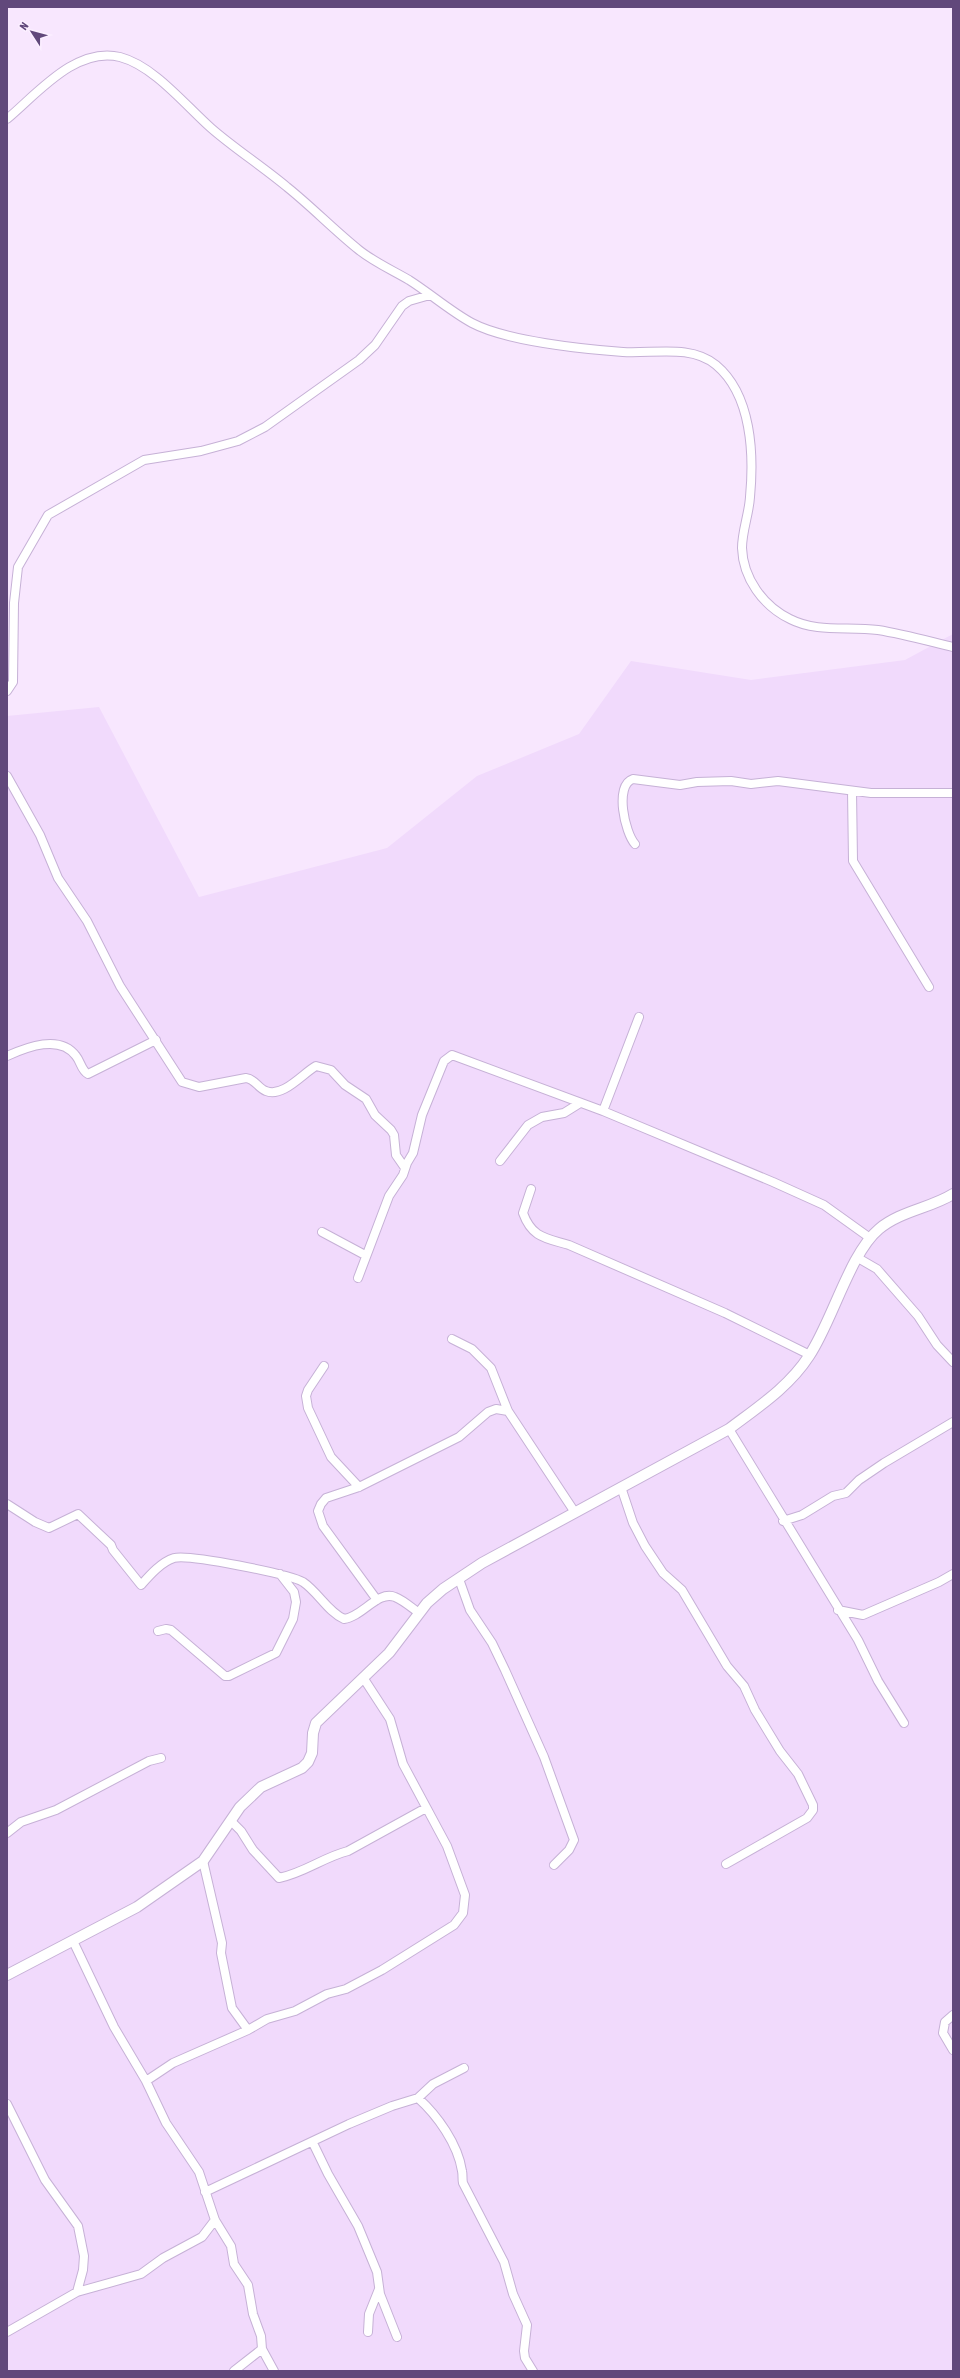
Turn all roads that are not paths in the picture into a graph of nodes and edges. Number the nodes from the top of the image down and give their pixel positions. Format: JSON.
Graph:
{"nodes":[{"id":1,"x":7,"y":119,"type":"edge"},
{"id":2,"x":430,"y":295,"type":"junction"},
{"id":3,"x":953,"y":647,"type":"edge"},
{"id":4,"x":7,"y":691,"type":"edge"},
{"id":5,"x":7,"y":776,"type":"edge"},
{"id":6,"x":852,"y":791,"type":"junction"},
{"id":7,"x":953,"y":793,"type":"edge"},
{"id":8,"x":635,"y":844,"type":"dead end"},
{"id":9,"x":929,"y":987,"type":"dead end"},
{"id":10,"x":639,"y":1017,"type":"dead end"},
{"id":11,"x":156,"y":1040,"type":"junction"},
{"id":12,"x":7,"y":1056,"type":"edge"},
{"id":13,"x":580,"y":1103,"type":"junction"},
{"id":14,"x":603,"y":1112,"type":"junction"},
{"id":15,"x":500,"y":1161,"type":"dead end"},
{"id":16,"x":405,"y":1168,"type":"junction"},
{"id":17,"x":531,"y":1189,"type":"dead end"},
{"id":18,"x":953,"y":1194,"type":"edge"},
{"id":19,"x":322,"y":1232,"type":"dead end"},
{"id":20,"x":870,"y":1238,"type":"junction"},
{"id":21,"x":366,"y":1255,"type":"junction"},
{"id":22,"x":858,"y":1258,"type":"junction"},
{"id":23,"x":358,"y":1278,"type":"dead end"},
{"id":24,"x":452,"y":1339,"type":"dead end"},
{"id":25,"x":810,"y":1356,"type":"junction"},
{"id":26,"x":953,"y":1362,"type":"edge"},
{"id":27,"x":324,"y":1366,"type":"dead end"},
{"id":28,"x":508,"y":1411,"type":"junction"},
{"id":29,"x":953,"y":1422,"type":"edge"},
{"id":30,"x":728,"y":1429,"type":"junction"},
{"id":31,"x":621,"y":1486,"type":"junction"},
{"id":32,"x":359,"y":1487,"type":"junction"},
{"id":33,"x":7,"y":1504,"type":"edge"},
{"id":34,"x":574,"y":1511,"type":"junction"},
{"id":35,"x":783,"y":1521,"type":"junction"},
{"id":36,"x":280,"y":1574,"type":"junction"},
{"id":37,"x":953,"y":1574,"type":"edge"},
{"id":38,"x":459,"y":1578,"type":"junction"},
{"id":39,"x":376,"y":1600,"type":"junction"},
{"id":40,"x":838,"y":1610,"type":"junction"},
{"id":41,"x":419,"y":1612,"type":"junction"},
{"id":42,"x":158,"y":1631,"type":"dead end"},
{"id":43,"x":364,"y":1680,"type":"junction"},
{"id":44,"x":904,"y":1723,"type":"dead end"},
{"id":45,"x":161,"y":1758,"type":"dead end"},
{"id":46,"x":426,"y":1808,"type":"junction"},
{"id":47,"x":231,"y":1821,"type":"junction"},
{"id":48,"x":7,"y":1833,"type":"edge"},
{"id":49,"x":203,"y":1861,"type":"junction"},
{"id":50,"x":554,"y":1864,"type":"dead end"},
{"id":51,"x":726,"y":1864,"type":"dead end"},
{"id":52,"x":73,"y":1941,"type":"junction"},
{"id":53,"x":7,"y":1975,"type":"edge"},
{"id":54,"x":953,"y":2015,"type":"edge"},
{"id":55,"x":248,"y":2030,"type":"junction"},
{"id":56,"x":953,"y":2050,"type":"edge"},
{"id":57,"x":464,"y":2068,"type":"dead end"},
{"id":58,"x":146,"y":2081,"type":"junction"},
{"id":59,"x":418,"y":2098,"type":"junction"},
{"id":60,"x":7,"y":2104,"type":"edge"},
{"id":61,"x":313,"y":2143,"type":"junction"},
{"id":62,"x":205,"y":2192,"type":"junction"},
{"id":63,"x":215,"y":2220,"type":"junction"},
{"id":64,"x":378,"y":2289,"type":"junction"},
{"id":65,"x":77,"y":2292,"type":"junction"},
{"id":66,"x":7,"y":2332,"type":"edge"},
{"id":67,"x":368,"y":2332,"type":"dead end"},
{"id":68,"x":397,"y":2337,"type":"dead end"},
{"id":69,"x":262,"y":2349,"type":"junction"},
{"id":70,"x":234,"y":2371,"type":"edge"},
{"id":71,"x":274,"y":2371,"type":"edge"},
{"id":72,"x":533,"y":2371,"type":"edge"}],
"edges":[{"from":1,"to":2,"type":"street"},
{"from":2,"to":3,"type":"street"},
{"from":2,"to":4,"type":"street"},
{"from":5,"to":11,"type":"street"},
{"from":6,"to":7,"type":"street"},
{"from":6,"to":8,"type":"street"},
{"from":6,"to":9,"type":"street"},
{"from":10,"to":14,"type":"street"},
{"from":11,"to":12,"type":"street"},
{"from":11,"to":16,"type":"street"},
{"from":13,"to":14,"type":"street"},
{"from":13,"to":15,"type":"street"},
{"from":13,"to":16,"type":"street"},
{"from":14,"to":20,"type":"street"},
{"from":16,"to":21,"type":"street"},
{"from":17,"to":25,"type":"street"},
{"from":18,"to":20,"type":"street"},
{"from":19,"to":21,"type":"street"},
{"from":20,"to":22,"type":"street"},
{"from":21,"to":23,"type":"street"},
{"from":22,"to":25,"type":"street"},
{"from":22,"to":26,"type":"street"},
{"from":24,"to":28,"type":"street"},
{"from":25,"to":30,"type":"street"},
{"from":27,"to":32,"type":"street"},
{"from":28,"to":32,"type":"street"},
{"from":28,"to":34,"type":"street"},
{"from":29,"to":35,"type":"street"},
{"from":30,"to":31,"type":"street"},
{"from":30,"to":35,"type":"street"},
{"from":31,"to":34,"type":"street"},
{"from":31,"to":51,"type":"street"},
{"from":32,"to":39,"type":"street"},
{"from":33,"to":36,"type":"street"},
{"from":34,"to":38,"type":"street"},
{"from":35,"to":40,"type":"street"},
{"from":36,"to":39,"type":"street"},
{"from":36,"to":42,"type":"street"},
{"from":37,"to":40,"type":"street"},
{"from":38,"to":41,"type":"street"},
{"from":38,"to":50,"type":"street"},
{"from":39,"to":41,"type":"street"},
{"from":40,"to":44,"type":"street"},
{"from":41,"to":43,"type":"street"},
{"from":43,"to":46,"type":"street"},
{"from":43,"to":47,"type":"street"},
{"from":45,"to":48,"type":"street"},
{"from":46,"to":47,"type":"street"},
{"from":46,"to":55,"type":"street"},
{"from":47,"to":49,"type":"street"},
{"from":49,"to":52,"type":"street"},
{"from":49,"to":55,"type":"street"},
{"from":52,"to":53,"type":"street"},
{"from":52,"to":58,"type":"street"},
{"from":54,"to":56,"type":"street"},
{"from":55,"to":58,"type":"street"},
{"from":57,"to":59,"type":"street"},
{"from":58,"to":62,"type":"street"},
{"from":59,"to":61,"type":"street"},
{"from":59,"to":72,"type":"street"},
{"from":60,"to":65,"type":"street"},
{"from":61,"to":62,"type":"street"},
{"from":61,"to":64,"type":"street"},
{"from":62,"to":63,"type":"street"},
{"from":63,"to":65,"type":"street"},
{"from":63,"to":69,"type":"street"},
{"from":64,"to":67,"type":"street"},
{"from":64,"to":68,"type":"street"},
{"from":65,"to":66,"type":"street"},
{"from":69,"to":70,"type":"street"},
{"from":69,"to":71,"type":"street"}]}
